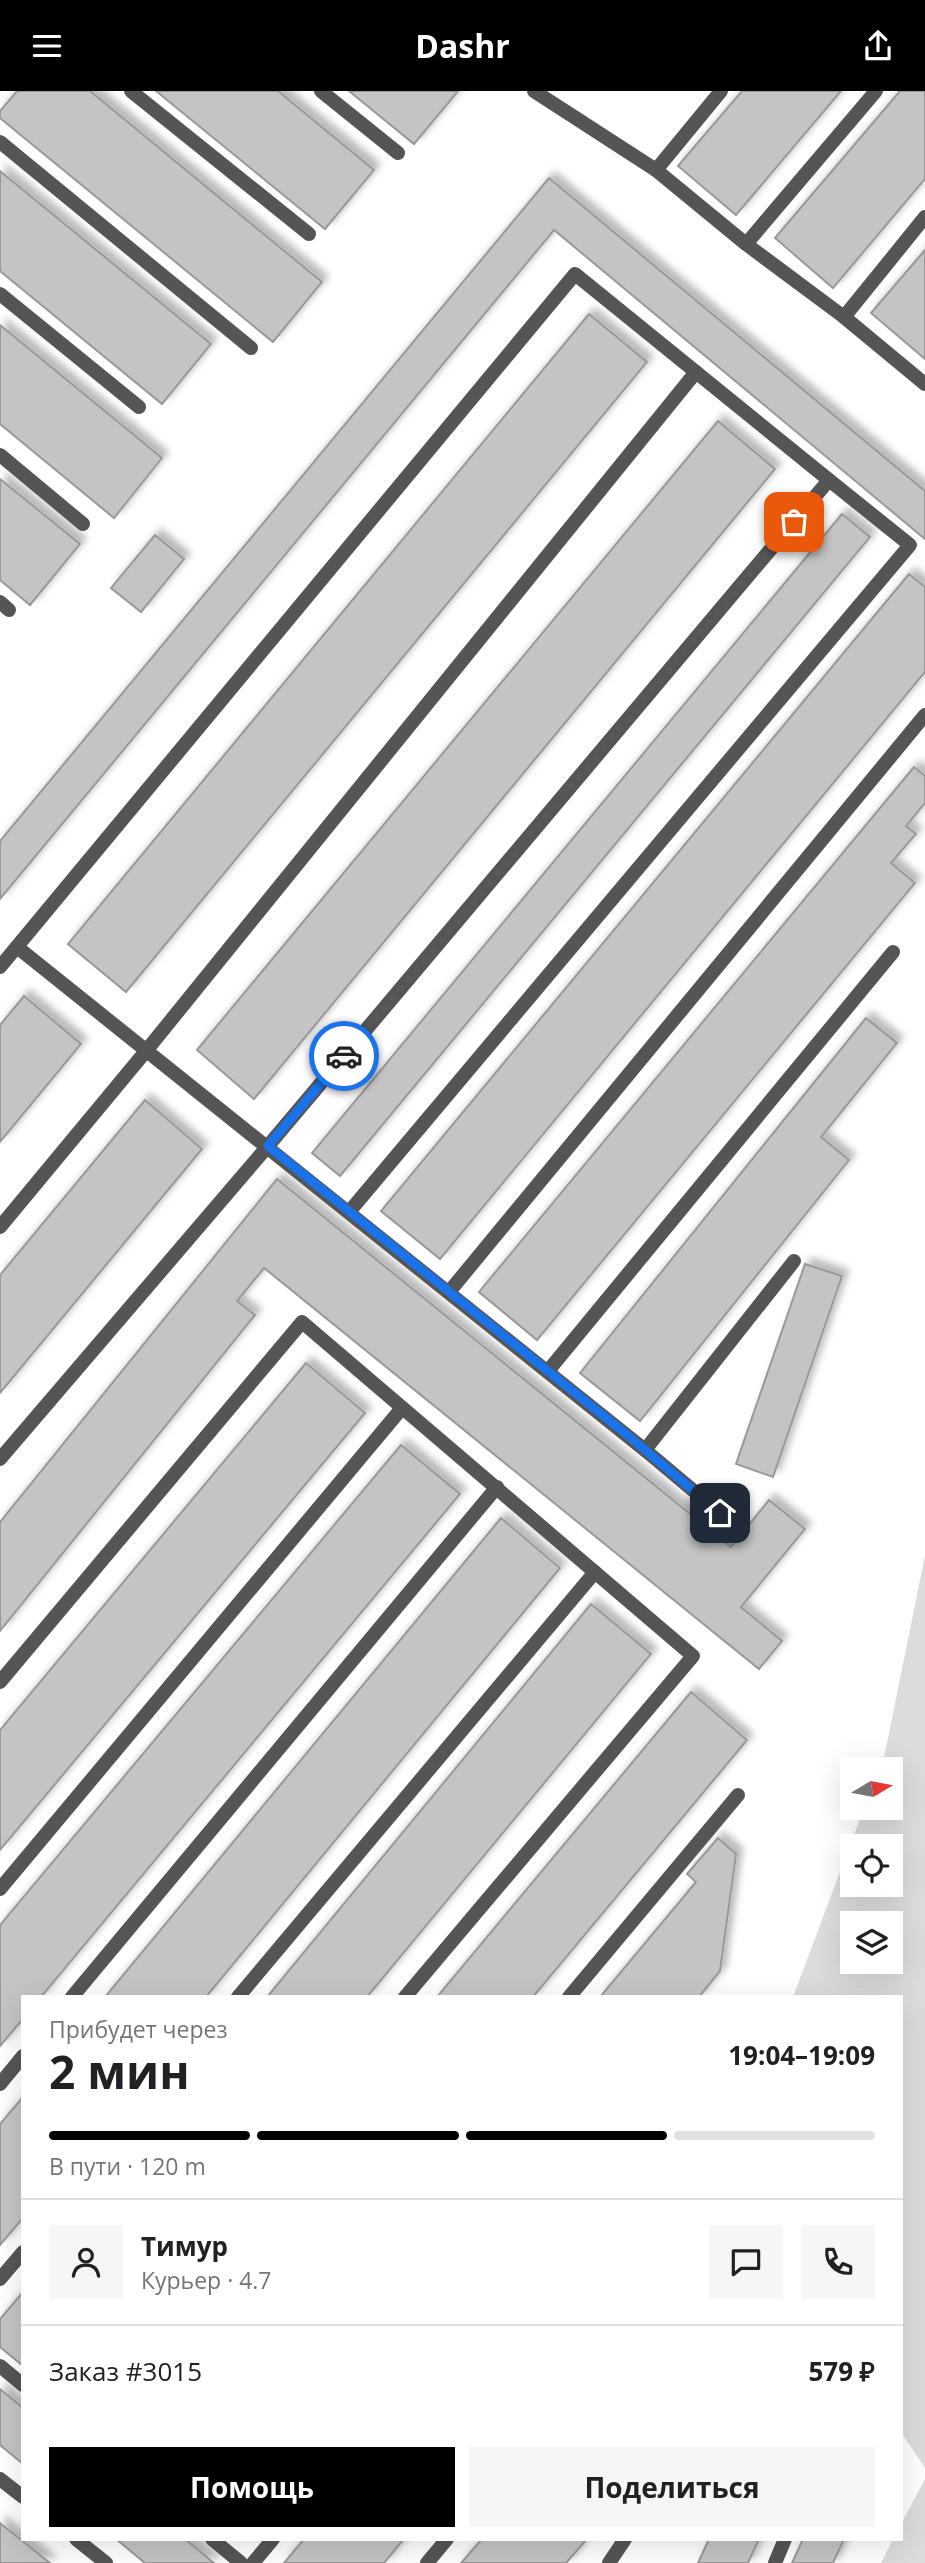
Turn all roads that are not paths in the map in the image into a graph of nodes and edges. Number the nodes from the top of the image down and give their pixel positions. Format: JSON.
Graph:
{"nodes":[{"id":1,"x":131,"y":91,"type":"edge"},
{"id":2,"x":321,"y":91,"type":"edge"},
{"id":3,"x":534,"y":91,"type":"edge"},
{"id":4,"x":721,"y":91,"type":"edge"},
{"id":5,"x":876,"y":91,"type":"edge"},
{"id":6,"x":0,"y":142,"type":"edge"},
{"id":7,"x":398,"y":153,"type":"dead end"},
{"id":8,"x":656,"y":170,"type":"junction"},
{"id":9,"x":925,"y":217,"type":"edge"},
{"id":10,"x":309,"y":234,"type":"dead end"},
{"id":11,"x":746,"y":244,"type":"junction"},
{"id":12,"x":0,"y":294,"type":"edge"},
{"id":13,"x":844,"y":317,"type":"junction"},
{"id":14,"x":251,"y":348,"type":"dead end"},
{"id":15,"x":696,"y":372,"type":"junction"},
{"id":16,"x":925,"y":384,"type":"edge"},
{"id":17,"x":139,"y":407,"type":"dead end"},
{"id":18,"x":0,"y":455,"type":"edge"},
{"id":19,"x":829,"y":480,"type":"junction"},
{"id":20,"x":83,"y":524,"type":"dead end"},
{"id":21,"x":925,"y":715,"type":"edge"},
{"id":22,"x":17,"y":947,"type":"junction"},
{"id":23,"x":893,"y":952,"type":"dead end"},
{"id":24,"x":0,"y":967,"type":"edge"},
{"id":25,"x":146,"y":1051,"type":"junction"},
{"id":26,"x":268,"y":1146,"type":"junction"},
{"id":27,"x":349,"y":1212,"type":"junction"},
{"id":28,"x":0,"y":1227,"type":"edge"},
{"id":29,"x":794,"y":1261,"type":"dead end"},
{"id":30,"x":449,"y":1292,"type":"junction"},
{"id":31,"x":548,"y":1371,"type":"junction"},
{"id":32,"x":402,"y":1408,"type":"junction"},
{"id":33,"x":645,"y":1450,"type":"junction"},
{"id":34,"x":0,"y":1459,"type":"edge"},
{"id":35,"x":497,"y":1487,"type":"junction"},
{"id":36,"x":720,"y":1513,"type":"dead end"},
{"id":37,"x":595,"y":1572,"type":"junction"},
{"id":38,"x":0,"y":1682,"type":"edge"},
{"id":39,"x":738,"y":1795,"type":"dead end"},
{"id":40,"x":0,"y":1889,"type":"edge"},
{"id":41,"x":74,"y":1995,"type":"edge"},
{"id":42,"x":240,"y":1995,"type":"edge"},
{"id":43,"x":407,"y":1995,"type":"edge"},
{"id":44,"x":571,"y":1995,"type":"edge"},
{"id":45,"x":21,"y":2058,"type":"edge"},
{"id":46,"x":0,"y":2084,"type":"edge"},
{"id":47,"x":21,"y":2254,"type":"edge"},
{"id":48,"x":0,"y":2279,"type":"edge"},
{"id":49,"x":0,"y":2366,"type":"edge"},
{"id":50,"x":21,"y":2383,"type":"edge"},
{"id":51,"x":0,"y":2479,"type":"edge"},
{"id":52,"x":21,"y":2495,"type":"edge"},
{"id":53,"x":78,"y":2541,"type":"edge"},
{"id":54,"x":214,"y":2541,"type":"edge"},
{"id":55,"x":271,"y":2541,"type":"edge"},
{"id":56,"x":445,"y":2541,"type":"edge"},
{"id":57,"x":624,"y":2541,"type":"edge"},
{"id":58,"x":784,"y":2541,"type":"edge"},
{"id":59,"x":106,"y":2563,"type":"edge"},
{"id":60,"x":241,"y":2563,"type":"edge"},
{"id":61,"x":253,"y":2563,"type":"edge"},
{"id":62,"x":427,"y":2563,"type":"edge"},
{"id":63,"x":609,"y":2563,"type":"edge"},
{"id":64,"x":775,"y":2563,"type":"edge"}],
"edges":[{"from":1,"to":10,"type":"lane"},
{"from":2,"to":7,"type":"lane"},
{"from":3,"to":8,"type":"lane"},
{"from":4,"to":8,"type":"lane"},
{"from":5,"to":11,"type":"lane"},
{"from":6,"to":14,"type":"lane"},
{"from":8,"to":11,"type":"lane"},
{"from":9,"to":13,"type":"lane"},
{"from":11,"to":13,"type":"lane"},
{"from":12,"to":17,"type":"lane"},
{"from":13,"to":16,"type":"lane"},
{"from":15,"to":19,"type":"lane"},
{"from":15,"to":22,"type":"lane"},
{"from":15,"to":25,"type":"lane"},
{"from":18,"to":20,"type":"lane"},
{"from":19,"to":26,"type":"lane"},
{"from":19,"to":27,"type":"lane"},
{"from":21,"to":30,"type":"lane"},
{"from":22,"to":24,"type":"lane"},
{"from":22,"to":25,"type":"lane"},
{"from":23,"to":31,"type":"lane"},
{"from":25,"to":26,"type":"lane"},
{"from":25,"to":28,"type":"lane"},
{"from":26,"to":27,"type":"lane"},
{"from":26,"to":34,"type":"lane"},
{"from":27,"to":30,"type":"lane"},
{"from":29,"to":33,"type":"lane"},
{"from":30,"to":31,"type":"lane"},
{"from":31,"to":33,"type":"lane"},
{"from":32,"to":35,"type":"lane"},
{"from":32,"to":38,"type":"lane"},
{"from":32,"to":40,"type":"lane"},
{"from":33,"to":36,"type":"lane"},
{"from":35,"to":37,"type":"lane"},
{"from":35,"to":41,"type":"lane"},
{"from":37,"to":42,"type":"lane"},
{"from":37,"to":43,"type":"lane"},
{"from":39,"to":44,"type":"lane"},
{"from":45,"to":46,"type":"lane"},
{"from":47,"to":48,"type":"lane"},
{"from":49,"to":50,"type":"lane"},
{"from":51,"to":52,"type":"lane"},
{"from":53,"to":59,"type":"lane"},
{"from":54,"to":60,"type":"lane"},
{"from":55,"to":61,"type":"lane"},
{"from":56,"to":62,"type":"lane"},
{"from":57,"to":63,"type":"lane"},
{"from":58,"to":64,"type":"lane"}]}
